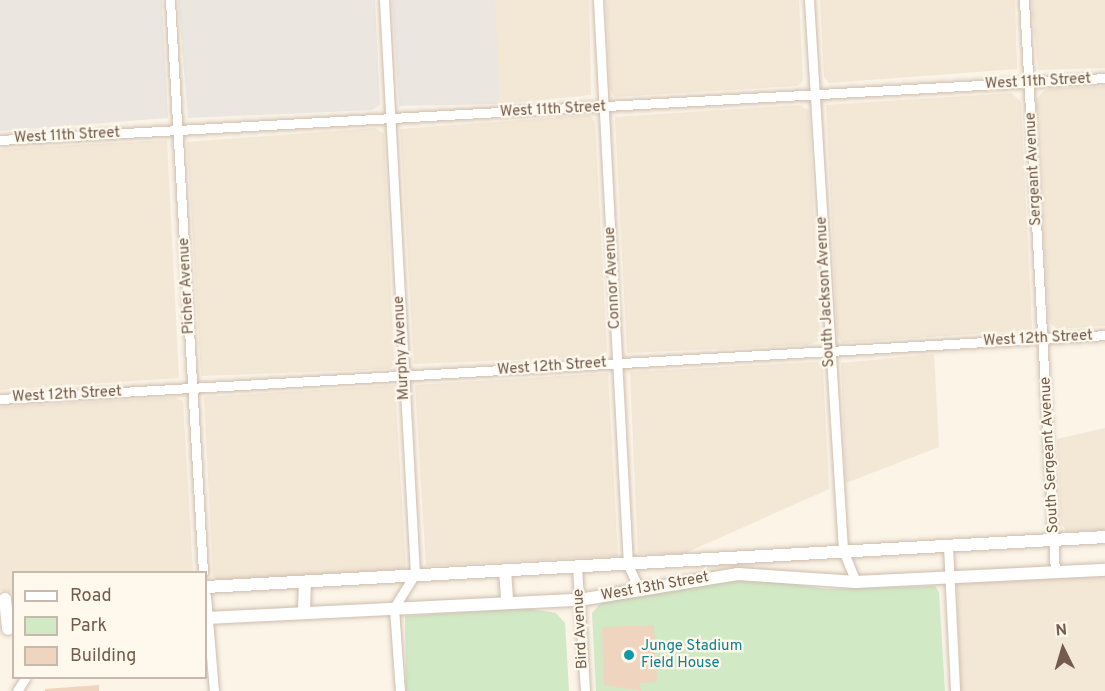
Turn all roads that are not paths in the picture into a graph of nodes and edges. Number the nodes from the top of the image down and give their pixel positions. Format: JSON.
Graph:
{"nodes":[{"id":1,"x":170,"y":0,"type":"edge"},
{"id":2,"x":384,"y":0,"type":"edge"},
{"id":3,"x":598,"y":0,"type":"edge"},
{"id":4,"x":809,"y":0,"type":"edge"},
{"id":5,"x":1024,"y":0,"type":"edge"},
{"id":6,"x":1105,"y":78,"type":"edge"},
{"id":7,"x":1029,"y":82,"type":"junction"},
{"id":8,"x":815,"y":94,"type":"junction"},
{"id":9,"x":604,"y":106,"type":"junction"},
{"id":10,"x":390,"y":119,"type":"junction"},
{"id":11,"x":178,"y":130,"type":"junction"},
{"id":12,"x":0,"y":140,"type":"edge"},
{"id":13,"x":1105,"y":335,"type":"edge"},
{"id":14,"x":1043,"y":338,"type":"junction"},
{"id":15,"x":830,"y":351,"type":"junction"},
{"id":16,"x":617,"y":362,"type":"junction"},
{"id":17,"x":404,"y":375,"type":"junction"},
{"id":18,"x":192,"y":389,"type":"junction"},
{"id":19,"x":0,"y":399,"type":"edge"},
{"id":20,"x":1105,"y":537,"type":"edge"},
{"id":21,"x":1054,"y":540,"type":"junction"},
{"id":22,"x":948,"y":546,"type":"junction"},
{"id":23,"x":843,"y":550,"type":"junction"},
{"id":24,"x":628,"y":565,"type":"junction"},
{"id":25,"x":577,"y":567,"type":"junction"},
{"id":26,"x":506,"y":570,"type":"junction"},
{"id":27,"x":1105,"y":570,"type":"edge"},
{"id":28,"x":203,"y":571,"type":"edge"},
{"id":29,"x":1055,"y":572,"type":"junction"},
{"id":30,"x":415,"y":574,"type":"junction"},
{"id":31,"x":949,"y":578,"type":"junction"},
{"id":32,"x":856,"y":582,"type":"junction"},
{"id":33,"x":305,"y":583,"type":"junction"},
{"id":34,"x":207,"y":587,"type":"edge"},
{"id":35,"x":639,"y":589,"type":"junction"},
{"id":36,"x":6,"y":599,"type":"edge"},
{"id":37,"x":579,"y":600,"type":"junction"},
{"id":38,"x":507,"y":602,"type":"junction"},
{"id":39,"x":394,"y":608,"type":"junction"},
{"id":40,"x":304,"y":611,"type":"junction"},
{"id":41,"x":208,"y":618,"type":"edge"},
{"id":42,"x":7,"y":629,"type":"edge"},
{"id":43,"x":214,"y":691,"type":"edge"},
{"id":44,"x":400,"y":691,"type":"edge"},
{"id":45,"x":585,"y":691,"type":"edge"},
{"id":46,"x":955,"y":691,"type":"edge"}],
"edges":[{"from":1,"to":11,"type":"street","name":"Picher Avenue"},
{"from":2,"to":10,"type":"street","name":"Murphy Avenue"},
{"from":3,"to":9,"type":"street","name":"Connor Avenue"},
{"from":4,"to":8,"type":"street","name":"South Jackson Avenue"},
{"from":5,"to":7,"type":"street","name":"Sergeant Avenue"},
{"from":6,"to":7,"type":"street","name":"West 11th Street"},
{"from":7,"to":8,"type":"street","name":"West 11th Street"},
{"from":7,"to":14,"type":"street","name":"Sergeant Avenue"},
{"from":8,"to":9,"type":"street","name":"West 11th Street"},
{"from":8,"to":15,"type":"street","name":"South Jackson Avenue"},
{"from":9,"to":10,"type":"street","name":"West 11th Street"},
{"from":9,"to":16,"type":"street","name":"Connor Avenue"},
{"from":10,"to":11,"type":"street","name":"West 11th Street"},
{"from":10,"to":17,"type":"street","name":"Murphy Avenue"},
{"from":11,"to":12,"type":"street","name":"West 11th Street"},
{"from":11,"to":18,"type":"street","name":"Picher Avenue"},
{"from":13,"to":14,"type":"street","name":"West 12th Street"},
{"from":14,"to":15,"type":"street","name":"West 12th Street"},
{"from":14,"to":21,"type":"street","name":"South Sergeant Avenue"},
{"from":15,"to":16,"type":"street","name":"West 12th Street"},
{"from":15,"to":23,"type":"street","name":"South Jackson Avenue"},
{"from":16,"to":17,"type":"street","name":"West 12th Street"},
{"from":16,"to":24,"type":"street","name":"Connor Avenue"},
{"from":17,"to":18,"type":"street","name":"West 12th Street"},
{"from":17,"to":30,"type":"street","name":"Murphy Avenue"},
{"from":18,"to":19,"type":"street","name":"West 12th Street"},
{"from":18,"to":28,"type":"street","name":"Picher Avenue"},
{"from":20,"to":21,"type":"street","name":"West 13th Street"},
{"from":21,"to":22,"type":"street","name":"West 13th Street"},
{"from":21,"to":29,"type":"street","name":"South Sergeant Avenue"},
{"from":22,"to":23,"type":"street","name":"West 13th Street"},
{"from":22,"to":31,"type":"street"},
{"from":23,"to":24,"type":"street","name":"West 13th Street"},
{"from":23,"to":32,"type":"street","name":"South Jackson Avenue"},
{"from":24,"to":25,"type":"street","name":"West 13th Street"},
{"from":24,"to":35,"type":"street","name":"Connor Avenue"},
{"from":25,"to":26,"type":"street","name":"West 13th Street"},
{"from":25,"to":37,"type":"street","name":"Bird Avenue"},
{"from":26,"to":30,"type":"street","name":"West 13th Street"},
{"from":26,"to":38,"type":"street"},
{"from":27,"to":29,"type":"street","name":"West 13th Street"},
{"from":29,"to":31,"type":"street","name":"West 13th Street"},
{"from":30,"to":33,"type":"street","name":"West 13th Street"},
{"from":30,"to":39,"type":"street"},
{"from":31,"to":32,"type":"street","name":"West 13th Street"},
{"from":31,"to":46,"type":"street"},
{"from":32,"to":35,"type":"street","name":"West 13th Street"},
{"from":33,"to":34,"type":"street","name":"West 13th Street"},
{"from":33,"to":40,"type":"street"},
{"from":35,"to":37,"type":"street","name":"West 13th Street"},
{"from":36,"to":42,"type":"street"},
{"from":37,"to":38,"type":"street","name":"West 13th Street"},
{"from":37,"to":45,"type":"street","name":"Bird Avenue"},
{"from":38,"to":39,"type":"street","name":"West 13th Street"},
{"from":39,"to":40,"type":"street","name":"West 13th Street"},
{"from":39,"to":44,"type":"street"},
{"from":40,"to":41,"type":"street","name":"West 13th Street"},
{"from":41,"to":43,"type":"street"}]}
